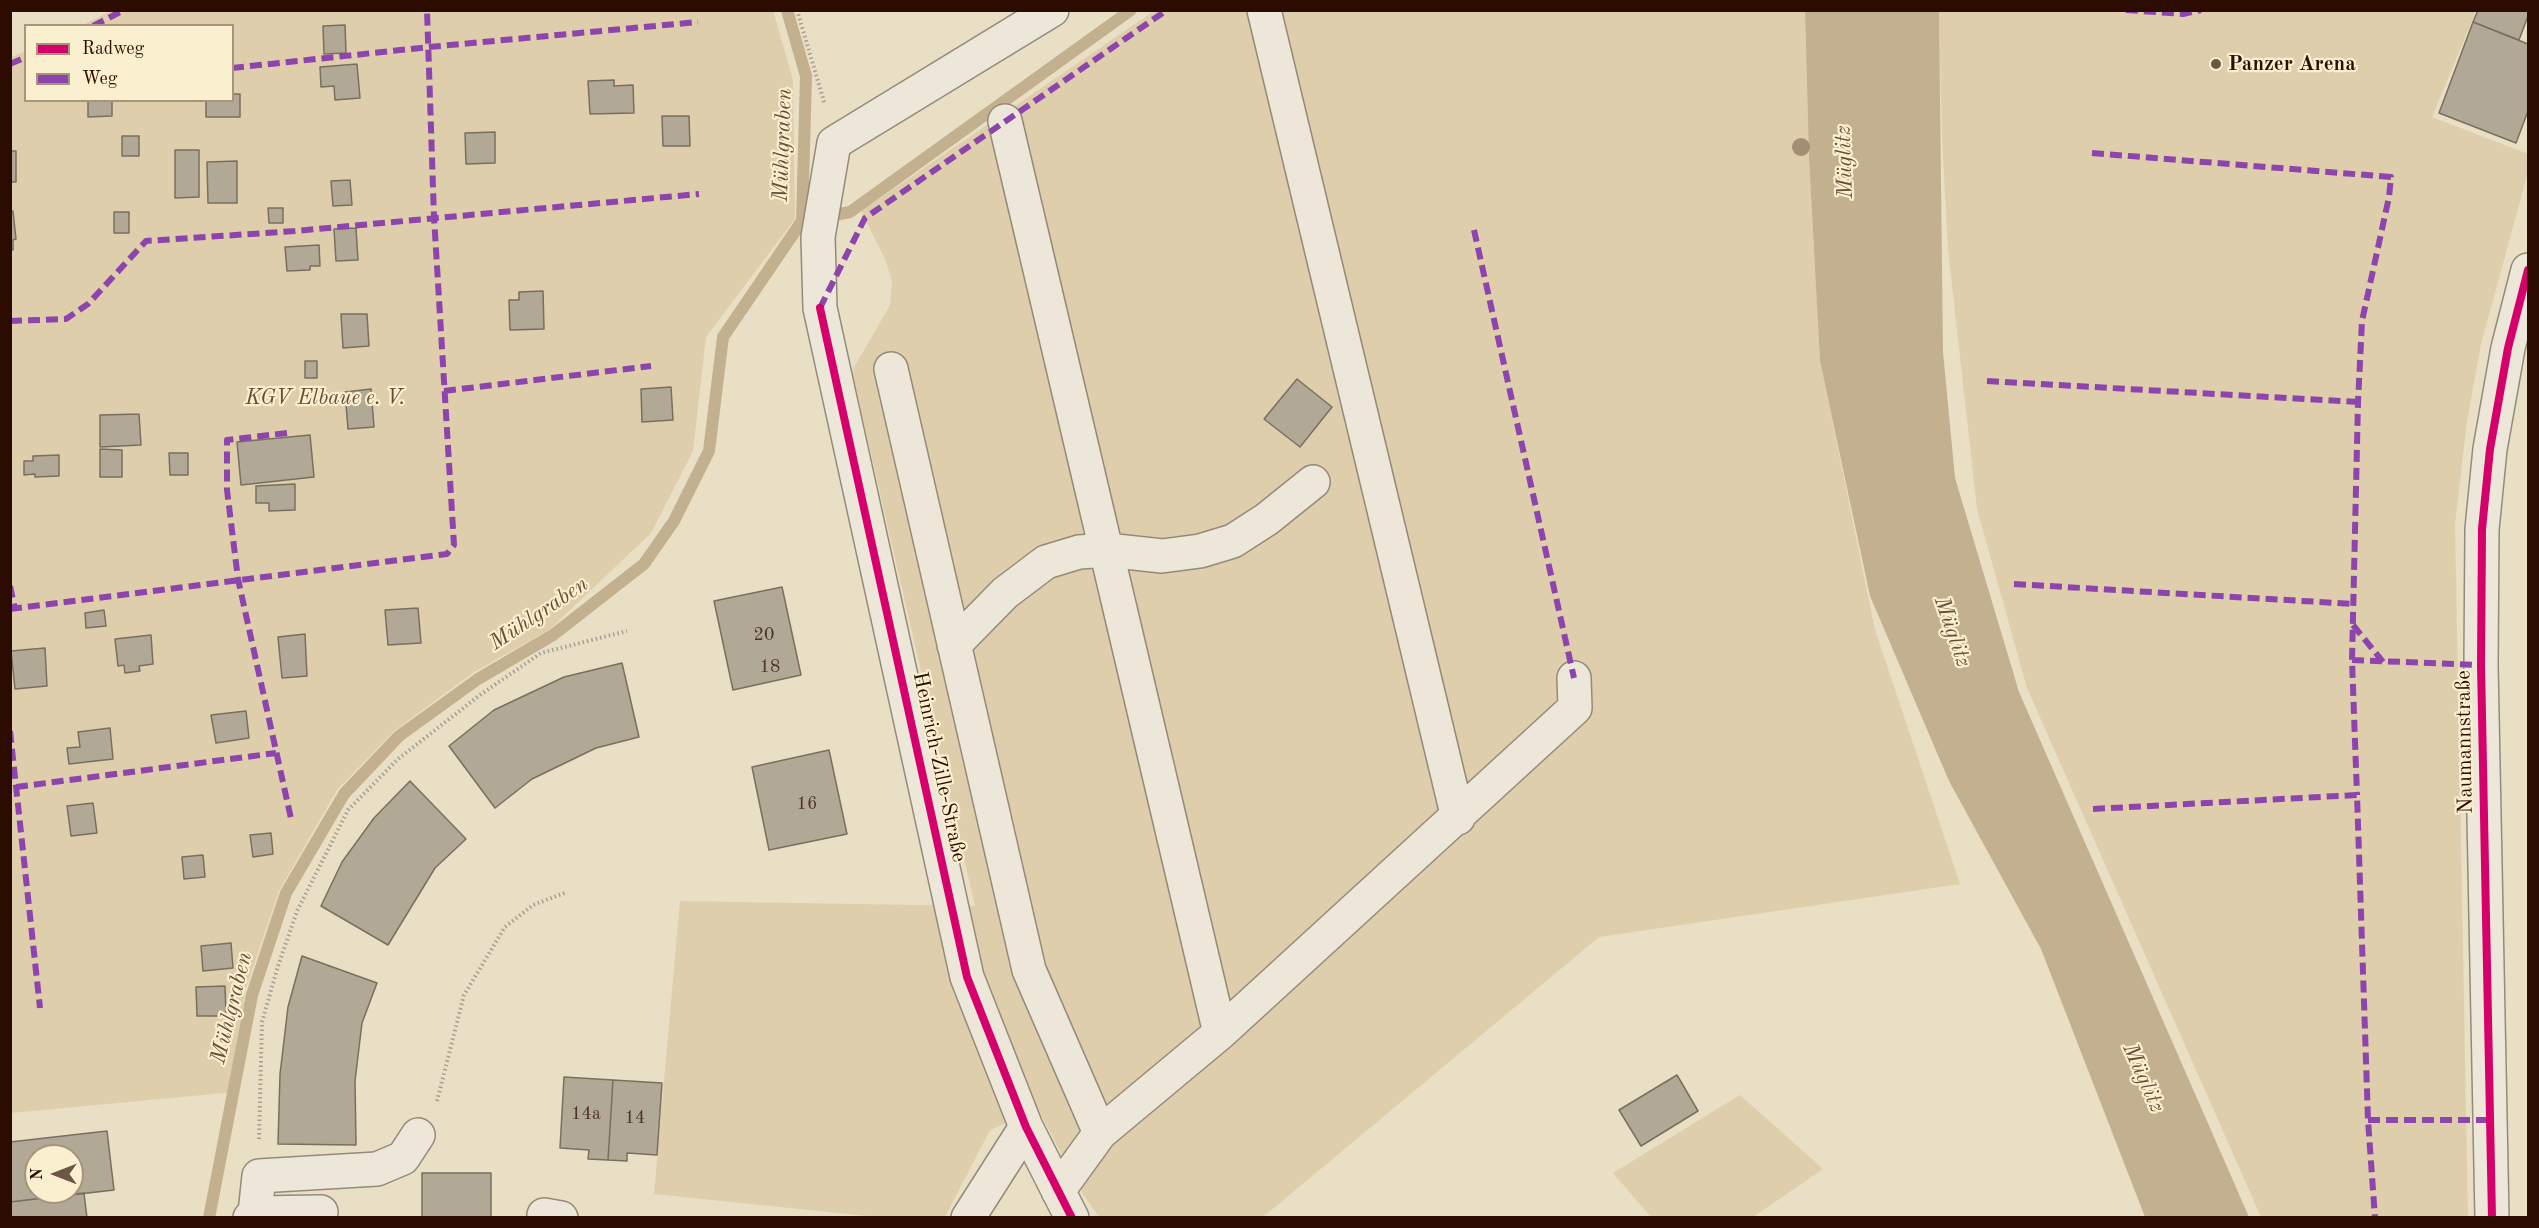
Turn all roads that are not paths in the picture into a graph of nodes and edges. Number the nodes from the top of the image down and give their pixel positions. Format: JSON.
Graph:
{"nodes":[{"id":1,"x":1052,"y":10,"type":"edge"},
{"id":2,"x":1264,"y":10,"type":"edge"},
{"id":3,"x":1005,"y":121,"type":"dead end"},
{"id":4,"x":2529,"y":270,"type":"edge"},
{"id":5,"x":2518,"y":352,"type":"edge"},
{"id":6,"x":891,"y":369,"type":"dead end"},
{"id":7,"x":1312,"y":482,"type":"dead end"},
{"id":8,"x":1107,"y":550,"type":"junction"},
{"id":9,"x":954,"y":645,"type":"junction"},
{"id":10,"x":1574,"y":678,"type":"dead end"},
{"id":11,"x":1458,"y":818,"type":"junction"},
{"id":12,"x":1220,"y":1033,"type":"junction"},
{"id":13,"x":1026,"y":1127,"type":"junction"},
{"id":14,"x":1100,"y":1133,"type":"junction"},
{"id":15,"x":418,"y":1135,"type":"road end"},
{"id":16,"x":1065,"y":1204,"type":"edge"},
{"id":17,"x":321,"y":1212,"type":"dead end"},
{"id":18,"x":253,"y":1215,"type":"edge"},
{"id":19,"x":968,"y":1218,"type":"edge"},
{"id":20,"x":2492,"y":1218,"type":"edge"}],
"edges":[{"from":1,"to":13,"type":"street","name":"Heinrich-Zille-Straße"},
{"from":2,"to":11,"type":"street"},
{"from":3,"to":8,"type":"street"},
{"from":4,"to":5,"type":"street","name":"Naumannstraße"},
{"from":5,"to":20,"type":"street","name":"Naumannstraße"},
{"from":6,"to":9,"type":"street"},
{"from":7,"to":8,"type":"street"},
{"from":8,"to":9,"type":"street"},
{"from":8,"to":12,"type":"street"},
{"from":9,"to":14,"type":"street"},
{"from":10,"to":11,"type":"street"},
{"from":11,"to":12,"type":"street"},
{"from":12,"to":14,"type":"street"},
{"from":13,"to":16,"type":"street","name":"Heinrich-Zille-Straße"},
{"from":13,"to":19,"type":"street"},
{"from":14,"to":16,"type":"street"},
{"from":15,"to":18,"type":"street"},
{"from":17,"to":18,"type":"street"}]}
